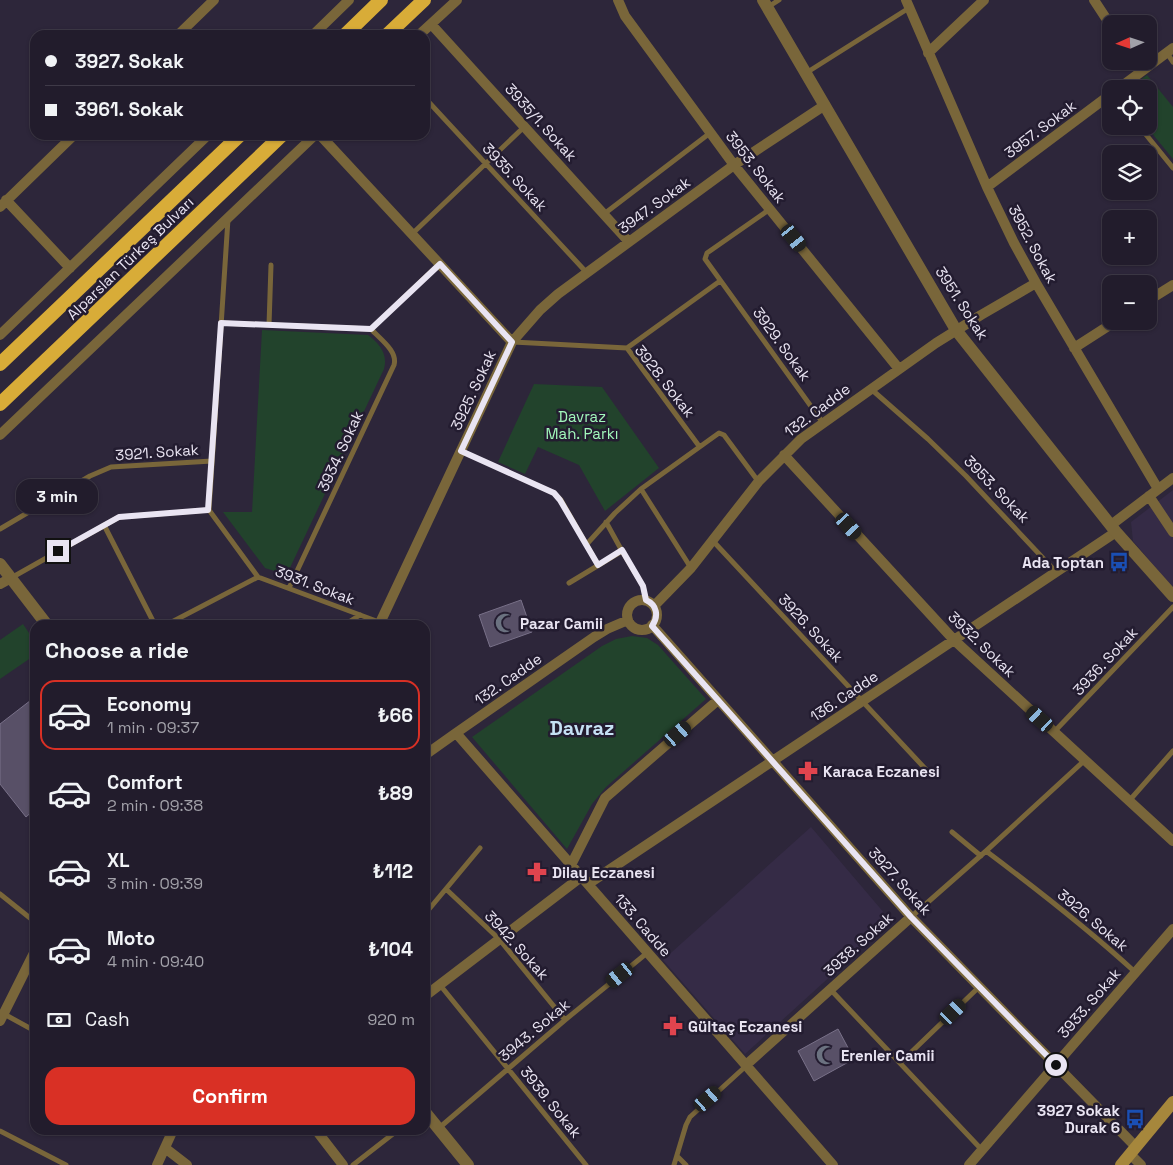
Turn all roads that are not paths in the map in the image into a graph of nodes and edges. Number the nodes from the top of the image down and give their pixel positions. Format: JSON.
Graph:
{"nodes":[{"id":1,"x":214,"y":0,"type":"edge"},
{"id":2,"x":349,"y":0,"type":"edge"},
{"id":3,"x":382,"y":0,"type":"edge"},
{"id":4,"x":424,"y":0,"type":"edge"},
{"id":5,"x":457,"y":0,"type":"edge"},
{"id":6,"x":618,"y":0,"type":"edge"},
{"id":7,"x":779,"y":0,"type":"edge"},
{"id":8,"x":984,"y":0,"type":"edge"},
{"id":9,"x":1094,"y":0,"type":"edge"},
{"id":10,"x":765,"y":4,"type":"edge"},
{"id":11,"x":908,"y":4,"type":"edge"},
{"id":12,"x":1104,"y":15,"type":"edge"},
{"id":13,"x":431,"y":24,"type":"junction"},
{"id":14,"x":183,"y":30,"type":"edge"},
{"id":15,"x":318,"y":30,"type":"edge"},
{"id":16,"x":350,"y":30,"type":"edge"},
{"id":17,"x":392,"y":30,"type":"edge"},
{"id":18,"x":424,"y":30,"type":"edge"},
{"id":19,"x":1170,"y":50,"type":"edge"},
{"id":20,"x":928,"y":53,"type":"junction"},
{"id":21,"x":1173,"y":62,"type":"edge"},
{"id":22,"x":1141,"y":71,"type":"joint"},
{"id":23,"x":806,"y":74,"type":"junction"},
{"id":24,"x":1130,"y":80,"type":"edge"},
{"id":25,"x":1102,"y":101,"type":"edge"},
{"id":26,"x":430,"y":103,"type":"edge"},
{"id":27,"x":825,"y":105,"type":"junction"},
{"id":28,"x":524,"y":126,"type":"junction"},
{"id":29,"x":710,"y":132,"type":"junction"},
{"id":30,"x":1146,"y":135,"type":"edge"},
{"id":31,"x":69,"y":140,"type":"edge"},
{"id":32,"x":203,"y":140,"type":"edge"},
{"id":33,"x":235,"y":140,"type":"edge"},
{"id":34,"x":277,"y":140,"type":"edge"},
{"id":35,"x":310,"y":140,"type":"edge"},
{"id":36,"x":325,"y":140,"type":"edge"},
{"id":37,"x":486,"y":163,"type":"junction"},
{"id":38,"x":734,"y":165,"type":"junction"},
{"id":39,"x":1173,"y":168,"type":"edge"},
{"id":40,"x":987,"y":187,"type":"junction"},
{"id":41,"x":3,"y":204,"type":"edge"},
{"id":42,"x":770,"y":209,"type":"junction"},
{"id":43,"x":604,"y":214,"type":"junction"},
{"id":44,"x":228,"y":218,"type":"junction"},
{"id":45,"x":412,"y":234,"type":"junction"},
{"id":46,"x":629,"y":242,"type":"junction"},
{"id":47,"x":440,"y":264,"type":"junction"},
{"id":48,"x":271,"y":265,"type":"dead end"},
{"id":49,"x":70,"y":268,"type":"junction"},
{"id":50,"x":587,"y":272,"type":"junction"},
{"id":51,"x":720,"y":281,"type":"junction"},
{"id":52,"x":1036,"y":283,"type":"junction"},
{"id":53,"x":1173,"y":285,"type":"edge"},
{"id":54,"x":1157,"y":295,"type":"edge"},
{"id":55,"x":221,"y":323,"type":"junction"},
{"id":56,"x":269,"y":325,"type":"junction"},
{"id":57,"x":371,"y":329,"type":"junction"},
{"id":58,"x":956,"y":330,"type":"junction"},
{"id":59,"x":1102,"y":330,"type":"edge"},
{"id":60,"x":0,"y":335,"type":"edge"},
{"id":61,"x":512,"y":342,"type":"junction"},
{"id":62,"x":627,"y":348,"type":"junction"},
{"id":63,"x":1074,"y":348,"type":"junction"},
{"id":64,"x":0,"y":364,"type":"edge"},
{"id":65,"x":899,"y":369,"type":"junction"},
{"id":66,"x":871,"y":389,"type":"junction"},
{"id":67,"x":0,"y":404,"type":"edge"},
{"id":68,"x":823,"y":423,"type":"junction"},
{"id":69,"x":0,"y":435,"type":"edge"},
{"id":70,"x":699,"y":446,"type":"junction"},
{"id":71,"x":461,"y":451,"type":"junction"},
{"id":72,"x":784,"y":455,"type":"junction"},
{"id":73,"x":212,"y":461,"type":"junction"},
{"id":74,"x":1173,"y":478,"type":"edge"},
{"id":75,"x":759,"y":482,"type":"junction"},
{"id":76,"x":641,"y":489,"type":"junction"},
{"id":77,"x":1158,"y":489,"type":"junction"},
{"id":78,"x":1149,"y":496,"type":"junction"},
{"id":79,"x":208,"y":510,"type":"junction"},
{"id":80,"x":606,"y":522,"type":"junction"},
{"id":81,"x":104,"y":525,"type":"junction"},
{"id":82,"x":0,"y":529,"type":"edge"},
{"id":83,"x":1113,"y":529,"type":"junction"},
{"id":84,"x":1173,"y":532,"type":"edge"},
{"id":85,"x":712,"y":540,"type":"junction"},
{"id":86,"x":586,"y":545,"type":"junction"},
{"id":87,"x":622,"y":550,"type":"junction"},
{"id":88,"x":0,"y":564,"type":"edge"},
{"id":89,"x":598,"y":565,"type":"junction"},
{"id":90,"x":690,"y":568,"type":"junction"},
{"id":91,"x":1056,"y":572,"type":"junction"},
{"id":92,"x":258,"y":577,"type":"junction"},
{"id":93,"x":5,"y":581,"type":"edge"},
{"id":94,"x":569,"y":583,"type":"dead end"},
{"id":95,"x":289,"y":588,"type":"junction"},
{"id":96,"x":1172,"y":592,"type":"edge"},
{"id":97,"x":650,"y":603,"type":"junction"},
{"id":98,"x":1173,"y":607,"type":"edge"},
{"id":99,"x":360,"y":615,"type":"junction"},
{"id":100,"x":42,"y":620,"type":"edge"},
{"id":101,"x":152,"y":620,"type":"edge"},
{"id":102,"x":176,"y":620,"type":"edge"},
{"id":103,"x":352,"y":620,"type":"edge"},
{"id":104,"x":371,"y":620,"type":"edge"},
{"id":105,"x":381,"y":620,"type":"edge"},
{"id":106,"x":628,"y":620,"type":"junction"},
{"id":107,"x":652,"y":626,"type":"junction"},
{"id":108,"x":954,"y":640,"type":"junction"},
{"id":109,"x":718,"y":700,"type":"junction"},
{"id":110,"x":862,"y":701,"type":"junction"},
{"id":111,"x":1054,"y":732,"type":"junction"},
{"id":112,"x":456,"y":733,"type":"junction"},
{"id":113,"x":1173,"y":751,"type":"edge"},
{"id":114,"x":430,"y":752,"type":"edge"},
{"id":115,"x":1085,"y":760,"type":"junction"},
{"id":116,"x":773,"y":761,"type":"junction"},
{"id":117,"x":932,"y":776,"type":"dead end"},
{"id":118,"x":1129,"y":801,"type":"junction"},
{"id":119,"x":952,"y":832,"type":"dead end"},
{"id":120,"x":1173,"y":840,"type":"edge"},
{"id":121,"x":480,"y":848,"type":"dead end"},
{"id":122,"x":986,"y":851,"type":"junction"},
{"id":123,"x":981,"y":856,"type":"junction"},
{"id":124,"x":571,"y":865,"type":"junction"},
{"id":125,"x":585,"y":881,"type":"junction"},
{"id":126,"x":447,"y":890,"type":"junction"},
{"id":127,"x":0,"y":894,"type":"edge"},
{"id":128,"x":430,"y":909,"type":"edge"},
{"id":129,"x":911,"y":917,"type":"junction"},
{"id":130,"x":30,"y":918,"type":"edge"},
{"id":131,"x":1173,"y":930,"type":"edge"},
{"id":132,"x":499,"y":939,"type":"junction"},
{"id":133,"x":648,"y":953,"type":"junction"},
{"id":134,"x":30,"y":961,"type":"edge"},
{"id":135,"x":1135,"y":973,"type":"junction"},
{"id":136,"x":440,"y":985,"type":"junction"},
{"id":137,"x":979,"y":987,"type":"junction"},
{"id":138,"x":830,"y":989,"type":"junction"},
{"id":139,"x":430,"y":992,"type":"edge"},
{"id":140,"x":2,"y":1018,"type":"edge"},
{"id":141,"x":565,"y":1020,"type":"junction"},
{"id":142,"x":30,"y":1029,"type":"edge"},
{"id":143,"x":900,"y":1063,"type":"junction"},
{"id":144,"x":1056,"y":1065,"type":"junction"},
{"id":145,"x":746,"y":1066,"type":"junction"},
{"id":146,"x":508,"y":1069,"type":"junction"},
{"id":147,"x":1173,"y":1102,"type":"edge"},
{"id":148,"x":430,"y":1118,"type":"edge"},
{"id":149,"x":438,"y":1128,"type":"junction"},
{"id":150,"x":0,"y":1131,"type":"edge"},
{"id":151,"x":171,"y":1135,"type":"edge"},
{"id":152,"x":320,"y":1135,"type":"edge"},
{"id":153,"x":392,"y":1135,"type":"edge"},
{"id":154,"x":165,"y":1148,"type":"junction"},
{"id":155,"x":982,"y":1150,"type":"junction"},
{"id":156,"x":1133,"y":1150,"type":"junction"},
{"id":157,"x":677,"y":1156,"type":"junction"},
{"id":158,"x":66,"y":1165,"type":"edge"},
{"id":159,"x":157,"y":1165,"type":"edge"},
{"id":160,"x":187,"y":1165,"type":"edge"},
{"id":161,"x":343,"y":1165,"type":"edge"},
{"id":162,"x":353,"y":1165,"type":"edge"},
{"id":163,"x":468,"y":1165,"type":"edge"},
{"id":164,"x":586,"y":1165,"type":"edge"},
{"id":165,"x":674,"y":1165,"type":"edge"},
{"id":166,"x":686,"y":1165,"type":"edge"},
{"id":167,"x":833,"y":1165,"type":"edge"},
{"id":168,"x":969,"y":1165,"type":"edge"},
{"id":169,"x":1121,"y":1165,"type":"edge"},
{"id":170,"x":1141,"y":1165,"type":"edge"}],
"edges":[{"from":1,"to":14,"type":"street"},
{"from":2,"to":15,"type":"street"},
{"from":3,"to":16,"type":"highway"},
{"from":4,"to":17,"type":"highway"},
{"from":5,"to":13,"type":"street"},
{"from":6,"to":29,"type":"street","name":"3953. Sokak"},
{"from":7,"to":10,"type":"lane"},
{"from":8,"to":20,"type":"street"},
{"from":9,"to":12,"type":"street"},
{"from":10,"to":23,"type":"street","name":"3951. Sokak"},
{"from":11,"to":20,"type":"street","name":"3952. Sokak"},
{"from":11,"to":23,"type":"lane"},
{"from":13,"to":18,"type":"street"},
{"from":13,"to":28,"type":"street","name":"3935/1. Sokak"},
{"from":19,"to":21,"type":"lane"},
{"from":19,"to":22,"type":"street"},
{"from":20,"to":40,"type":"street","name":"3952. Sokak"},
{"from":22,"to":24,"type":"street"},
{"from":23,"to":27,"type":"street","name":"3951. Sokak"},
{"from":25,"to":40,"type":"street","name":"3957. Sokak"},
{"from":26,"to":37,"type":"lane","name":"3935. Sokak"},
{"from":27,"to":38,"type":"street","name":"3947. Sokak"},
{"from":27,"to":58,"type":"street","name":"3951. Sokak"},
{"from":28,"to":37,"type":"lane"},
{"from":28,"to":43,"type":"street","name":"3935/1. Sokak"},
{"from":29,"to":38,"type":"street","name":"3953. Sokak"},
{"from":29,"to":43,"type":"lane"},
{"from":30,"to":39,"type":"lane"},
{"from":31,"to":41,"type":"street"},
{"from":32,"to":49,"type":"street"},
{"from":33,"to":64,"type":"highway","name":"Alparslan Türkeş Bulvarı"},
{"from":34,"to":67,"type":"highway","name":"Alparslan Türkeş Bulvarı"},
{"from":35,"to":44,"type":"street"},
{"from":36,"to":45,"type":"street","name":"3925. Sokak"},
{"from":37,"to":45,"type":"lane"},
{"from":37,"to":50,"type":"lane","name":"3935. Sokak"},
{"from":38,"to":42,"type":"street","name":"3953. Sokak"},
{"from":38,"to":46,"type":"street","name":"3947. Sokak"},
{"from":40,"to":52,"type":"street","name":"3952. Sokak"},
{"from":41,"to":49,"type":"street"},
{"from":42,"to":51,"type":"lane","name":"3929. Sokak"},
{"from":42,"to":65,"type":"street","name":"3953. Sokak"},
{"from":43,"to":46,"type":"street","name":"3935/1. Sokak"},
{"from":44,"to":55,"type":"lane"},
{"from":44,"to":69,"type":"street"},
{"from":45,"to":47,"type":"street","name":"3925. Sokak"},
{"from":46,"to":50,"type":"street","name":"3947. Sokak"},
{"from":47,"to":57,"type":"lane"},
{"from":47,"to":61,"type":"street","name":"3925. Sokak"},
{"from":48,"to":56,"type":"lane"},
{"from":49,"to":60,"type":"street"},
{"from":50,"to":61,"type":"street","name":"3947. Sokak"},
{"from":51,"to":62,"type":"lane"},
{"from":51,"to":68,"type":"lane","name":"3929. Sokak"},
{"from":52,"to":58,"type":"street","name":"132. Cadde"},
{"from":52,"to":63,"type":"street","name":"3952. Sokak"},
{"from":53,"to":54,"type":"street"},
{"from":55,"to":56,"type":"lane"},
{"from":55,"to":73,"type":"lane"},
{"from":56,"to":57,"type":"lane"},
{"from":57,"to":95,"type":"lane","name":"3934. Sokak"},
{"from":58,"to":65,"type":"street","name":"132. Cadde"},
{"from":58,"to":83,"type":"street","name":"3951. Sokak"},
{"from":59,"to":63,"type":"street"},
{"from":61,"to":62,"type":"lane","name":"3928. Sokak"},
{"from":61,"to":71,"type":"street","name":"3925. Sokak"},
{"from":62,"to":70,"type":"lane","name":"3928. Sokak"},
{"from":63,"to":77,"type":"street","name":"3952. Sokak"},
{"from":65,"to":66,"type":"street","name":"132. Cadde"},
{"from":66,"to":68,"type":"street","name":"132. Cadde"},
{"from":66,"to":91,"type":"lane","name":"3953. Sokak"},
{"from":68,"to":72,"type":"street","name":"132. Cadde"},
{"from":70,"to":75,"type":"lane"},
{"from":70,"to":76,"type":"lane"},
{"from":71,"to":86,"type":"lane"},
{"from":71,"to":105,"type":"street","name":"3925. Sokak"},
{"from":72,"to":75,"type":"street","name":"132. Cadde"},
{"from":72,"to":108,"type":"street","name":"3932. Sokak"},
{"from":73,"to":79,"type":"lane"},
{"from":73,"to":82,"type":"lane","name":"3921. Sokak"},
{"from":74,"to":77,"type":"street","name":"136. Cadde"},
{"from":75,"to":85,"type":"street","name":"132. Cadde"},
{"from":76,"to":80,"type":"lane"},
{"from":76,"to":90,"type":"lane"},
{"from":77,"to":78,"type":"street","name":"136. Cadde"},
{"from":78,"to":83,"type":"street","name":"136. Cadde"},
{"from":78,"to":84,"type":"street"},
{"from":79,"to":81,"type":"lane"},
{"from":79,"to":92,"type":"lane","name":"3931. Sokak"},
{"from":80,"to":86,"type":"lane"},
{"from":80,"to":87,"type":"lane"},
{"from":81,"to":93,"type":"lane"},
{"from":81,"to":101,"type":"lane"},
{"from":83,"to":91,"type":"street","name":"136. Cadde"},
{"from":83,"to":96,"type":"street","name":"3951. Sokak"},
{"from":85,"to":90,"type":"street","name":"132. Cadde"},
{"from":85,"to":110,"type":"lane","name":"3926. Sokak"},
{"from":86,"to":89,"type":"lane"},
{"from":87,"to":89,"type":"lane"},
{"from":87,"to":97,"type":"lane"},
{"from":88,"to":93,"type":"street"},
{"from":89,"to":94,"type":"lane"},
{"from":90,"to":97,"type":"street","name":"132. Cadde"},
{"from":91,"to":108,"type":"street","name":"136. Cadde"},
{"from":92,"to":95,"type":"lane","name":"3931. Sokak"},
{"from":92,"to":102,"type":"lane"},
{"from":93,"to":100,"type":"street"},
{"from":95,"to":99,"type":"lane","name":"3931. Sokak"},
{"from":97,"to":106,"type":"street"},
{"from":97,"to":107,"type":"street"},
{"from":98,"to":111,"type":"lane","name":"3936. Sokak"},
{"from":99,"to":103,"type":"lane"},
{"from":99,"to":104,"type":"lane","name":"3931. Sokak"},
{"from":106,"to":107,"type":"street"},
{"from":106,"to":112,"type":"street","name":"132. Cadde"},
{"from":107,"to":109,"type":"street","name":"3927. Sokak"},
{"from":108,"to":110,"type":"street","name":"136. Cadde"},
{"from":108,"to":111,"type":"street","name":"3932. Sokak"},
{"from":109,"to":116,"type":"street","name":"3927. Sokak"},
{"from":109,"to":124,"type":"street"},
{"from":110,"to":116,"type":"street","name":"136. Cadde"},
{"from":110,"to":117,"type":"lane","name":"3926. Sokak"},
{"from":111,"to":115,"type":"street","name":"3932. Sokak"},
{"from":112,"to":114,"type":"street"},
{"from":112,"to":124,"type":"street","name":"133. Cadde"},
{"from":113,"to":118,"type":"lane"},
{"from":115,"to":118,"type":"street","name":"3932. Sokak"},
{"from":115,"to":122,"type":"lane","name":"3938. Sokak"},
{"from":116,"to":125,"type":"street","name":"136. Cadde"},
{"from":116,"to":129,"type":"street","name":"3927. Sokak"},
{"from":118,"to":120,"type":"street","name":"3932. Sokak"},
{"from":119,"to":123,"type":"lane"},
{"from":121,"to":126,"type":"lane"},
{"from":122,"to":123,"type":"lane","name":"3938. Sokak"},
{"from":122,"to":135,"type":"lane","name":"3926. Sokak"},
{"from":123,"to":129,"type":"lane","name":"3938. Sokak"},
{"from":124,"to":125,"type":"street","name":"133. Cadde"},
{"from":125,"to":132,"type":"street","name":"136. Cadde"},
{"from":125,"to":133,"type":"street","name":"133. Cadde"},
{"from":126,"to":128,"type":"lane"},
{"from":126,"to":132,"type":"lane","name":"3942. Sokak"},
{"from":127,"to":130,"type":"lane"},
{"from":129,"to":137,"type":"street","name":"3927. Sokak"},
{"from":129,"to":138,"type":"street","name":"3938. Sokak"},
{"from":131,"to":135,"type":"street","name":"3933. Sokak"},
{"from":132,"to":136,"type":"street","name":"136. Cadde"},
{"from":132,"to":141,"type":"lane","name":"3942. Sokak"},
{"from":133,"to":141,"type":"lane","name":"3943. Sokak"},
{"from":133,"to":145,"type":"street","name":"133. Cadde"},
{"from":134,"to":140,"type":"street"},
{"from":135,"to":144,"type":"street","name":"3933. Sokak"},
{"from":136,"to":139,"type":"street","name":"136. Cadde"},
{"from":136,"to":146,"type":"lane","name":"3939. Sokak"},
{"from":137,"to":143,"type":"lane"},
{"from":137,"to":144,"type":"street","name":"3927. Sokak"},
{"from":138,"to":143,"type":"lane"},
{"from":138,"to":145,"type":"street","name":"3938. Sokak"},
{"from":140,"to":142,"type":"lane"},
{"from":141,"to":146,"type":"lane","name":"3943. Sokak"},
{"from":143,"to":155,"type":"lane"},
{"from":144,"to":155,"type":"street","name":"3933. Sokak"},
{"from":144,"to":156,"type":"street","name":"3927. Sokak"},
{"from":145,"to":157,"type":"lane","name":"3938. Sokak"},
{"from":145,"to":167,"type":"street","name":"133. Cadde"},
{"from":146,"to":149,"type":"lane","name":"3943. Sokak"},
{"from":146,"to":164,"type":"lane","name":"3939. Sokak"},
{"from":147,"to":156,"type":"main road"},
{"from":148,"to":149,"type":"street"},
{"from":149,"to":163,"type":"street"},
{"from":150,"to":158,"type":"lane"},
{"from":151,"to":154,"type":"street"},
{"from":152,"to":161,"type":"street"},
{"from":153,"to":162,"type":"lane"},
{"from":154,"to":159,"type":"street"},
{"from":154,"to":160,"type":"street"},
{"from":155,"to":168,"type":"street","name":"3933. Sokak"},
{"from":156,"to":169,"type":"main road"},
{"from":156,"to":170,"type":"street","name":"3927. Sokak"},
{"from":157,"to":165,"type":"lane","name":"3938. Sokak"},
{"from":157,"to":166,"type":"lane"}]}
